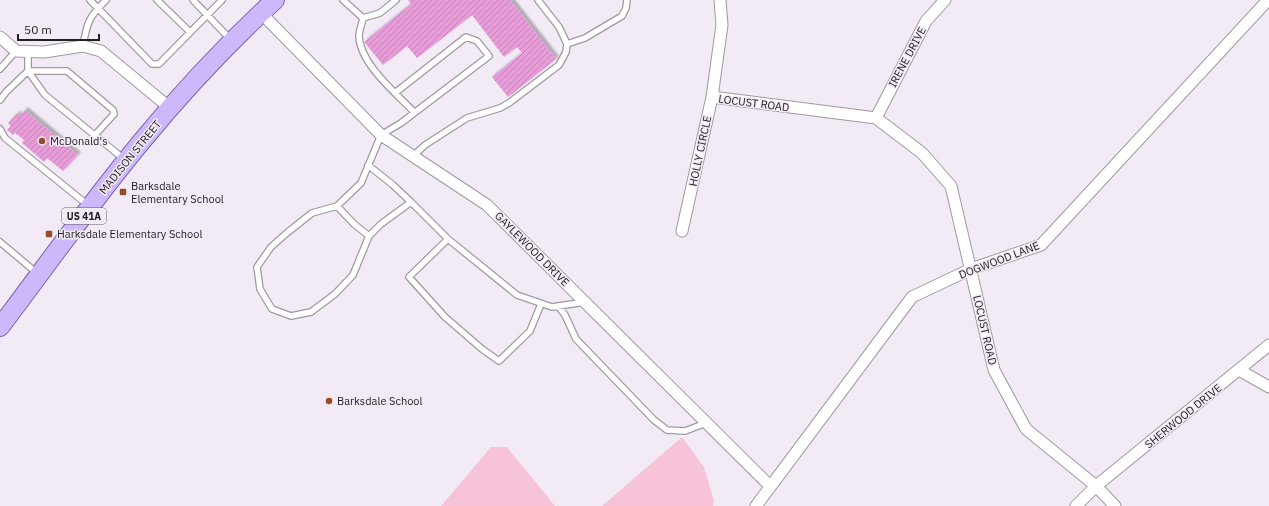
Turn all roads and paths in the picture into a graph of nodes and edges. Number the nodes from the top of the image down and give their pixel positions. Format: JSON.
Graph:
{"nodes":[{"id":1,"x":90,"y":0,"type":"edge"},
{"id":2,"x":106,"y":0,"type":"edge"},
{"id":3,"x":157,"y":0,"type":"edge"},
{"id":4,"x":193,"y":0,"type":"edge"},
{"id":5,"x":222,"y":0,"type":"edge"},
{"id":6,"x":275,"y":0,"type":"edge"},
{"id":7,"x":343,"y":0,"type":"edge"},
{"id":8,"x":396,"y":0,"type":"edge"},
{"id":9,"x":538,"y":0,"type":"edge"},
{"id":10,"x":627,"y":0,"type":"edge"},
{"id":11,"x":720,"y":0,"type":"edge"},
{"id":12,"x":945,"y":0,"type":"edge"},
{"id":13,"x":1268,"y":0,"type":"edge"},
{"id":14,"x":98,"y":8,"type":"junction"},
{"id":15,"x":261,"y":13,"type":"junction"},
{"id":16,"x":207,"y":15,"type":"junction"},
{"id":17,"x":363,"y":18,"type":"junction"},
{"id":18,"x":190,"y":32,"type":"junction"},
{"id":19,"x":0,"y":37,"type":"edge"},
{"id":20,"x":232,"y":41,"type":"junction"},
{"id":21,"x":567,"y":44,"type":"junction"},
{"id":22,"x":83,"y":46,"type":"junction"},
{"id":23,"x":16,"y":51,"type":"junction"},
{"id":24,"x":28,"y":52,"type":"junction"},
{"id":25,"x":0,"y":69,"type":"edge"},
{"id":26,"x":28,"y":71,"type":"junction"},
{"id":27,"x":395,"y":93,"type":"junction"},
{"id":28,"x":712,"y":97,"type":"junction"},
{"id":29,"x":0,"y":100,"type":"edge"},
{"id":30,"x":170,"y":108,"type":"junction"},
{"id":31,"x":414,"y":112,"type":"junction"},
{"id":32,"x":876,"y":118,"type":"junction"},
{"id":33,"x":0,"y":129,"type":"edge"},
{"id":34,"x":95,"y":135,"type":"junction"},
{"id":35,"x":381,"y":135,"type":"junction"},
{"id":36,"x":413,"y":156,"type":"junction"},
{"id":37,"x":126,"y":161,"type":"junction"},
{"id":38,"x":368,"y":165,"type":"junction"},
{"id":39,"x":411,"y":202,"type":"junction"},
{"id":40,"x":337,"y":206,"type":"junction"},
{"id":41,"x":91,"y":207,"type":"junction"},
{"id":42,"x":682,"y":231,"type":"dead end"},
{"id":43,"x":369,"y":236,"type":"junction"},
{"id":44,"x":448,"y":239,"type":"junction"},
{"id":45,"x":0,"y":242,"type":"edge"},
{"id":46,"x":971,"y":269,"type":"junction"},
{"id":47,"x":39,"y":275,"type":"junction"},
{"id":48,"x":585,"y":302,"type":"junction"},
{"id":49,"x":541,"y":304,"type":"junction"},
{"id":50,"x":558,"y":306,"type":"junction"},
{"id":51,"x":0,"y":327,"type":"edge"},
{"id":52,"x":1269,"y":346,"type":"edge"},
{"id":53,"x":1239,"y":370,"type":"junction"},
{"id":54,"x":1269,"y":387,"type":"edge"},
{"id":55,"x":706,"y":423,"type":"junction"},
{"id":56,"x":770,"y":486,"type":"junction"},
{"id":57,"x":1096,"y":486,"type":"junction"},
{"id":58,"x":756,"y":506,"type":"edge"},
{"id":59,"x":1076,"y":506,"type":"edge"},
{"id":60,"x":1115,"y":506,"type":"edge"}],
"edges":[{"from":1,"to":14,"type":"lane"},
{"from":2,"to":14,"type":"lane"},
{"from":3,"to":18,"type":"lane"},
{"from":4,"to":16,"type":"lane"},
{"from":5,"to":16,"type":"lane"},
{"from":6,"to":15,"type":"main road","name":"MADISON STREET","number":"US 41A"},
{"from":7,"to":17,"type":"lane"},
{"from":8,"to":17,"type":"lane"},
{"from":9,"to":21,"type":"lane"},
{"from":10,"to":21,"type":"lane"},
{"from":11,"to":28,"type":"street","name":"HOLLY CIRCLE"},
{"from":12,"to":32,"type":"street","name":"IRENE DRIVE"},
{"from":13,"to":46,"type":"street","name":"DOGWOOD LANE"},
{"from":14,"to":18,"type":"lane"},
{"from":14,"to":22,"type":"lane"},
{"from":15,"to":20,"type":"main road","name":"MADISON STREET","number":"US 41A"},
{"from":15,"to":35,"type":"street","name":"GAYLEWOOD DRIVE"},
{"from":16,"to":18,"type":"lane"},
{"from":16,"to":20,"type":"lane"},
{"from":17,"to":27,"type":"lane"},
{"from":19,"to":23,"type":"street"},
{"from":20,"to":30,"type":"main road","name":"MADISON STREET","number":"US 41A"},
{"from":21,"to":36,"type":"lane"},
{"from":22,"to":24,"type":"street"},
{"from":22,"to":30,"type":"street"},
{"from":23,"to":24,"type":"street"},
{"from":23,"to":25,"type":"lane"},
{"from":24,"to":26,"type":"lane"},
{"from":26,"to":29,"type":"lane"},
{"from":26,"to":34,"type":"lane"},
{"from":26,"to":34,"type":"lane"},
{"from":27,"to":31,"type":"lane"},
{"from":27,"to":31,"type":"lane"},
{"from":28,"to":32,"type":"street","name":"LOCUST ROAD"},
{"from":28,"to":42,"type":"street","name":"HOLLY CIRCLE"},
{"from":30,"to":37,"type":"main road","name":"MADISON STREET","number":"US 41A"},
{"from":31,"to":35,"type":"lane"},
{"from":32,"to":46,"type":"street","name":"LOCUST ROAD"},
{"from":33,"to":41,"type":"lane"},
{"from":34,"to":37,"type":"lane"},
{"from":35,"to":36,"type":"street","name":"GAYLEWOOD DRIVE"},
{"from":35,"to":38,"type":"lane"},
{"from":36,"to":48,"type":"street","name":"GAYLEWOOD DRIVE"},
{"from":37,"to":41,"type":"main road","name":"MADISON STREET","number":"US 41A"},
{"from":38,"to":39,"type":"lane"},
{"from":38,"to":40,"type":"lane"},
{"from":39,"to":43,"type":"lane"},
{"from":39,"to":44,"type":"lane"},
{"from":40,"to":43,"type":"lane"},
{"from":40,"to":43,"type":"lane"},
{"from":41,"to":47,"type":"main road","name":"MADISON STREET","number":"US 41A"},
{"from":44,"to":49,"type":"lane"},
{"from":44,"to":49,"type":"lane"},
{"from":45,"to":47,"type":"lane"},
{"from":46,"to":56,"type":"street","name":"DOGWOOD LANE"},
{"from":46,"to":57,"type":"street","name":"LOCUST ROAD"},
{"from":47,"to":51,"type":"main road","name":"MADISON STREET","number":"US 41A"},
{"from":48,"to":50,"type":"lane"},
{"from":48,"to":55,"type":"street","name":"GAYLEWOOD DRIVE"},
{"from":49,"to":50,"type":"lane"},
{"from":50,"to":55,"type":"lane"},
{"from":52,"to":53,"type":"street","name":"SHERWOOD DRIVE"},
{"from":53,"to":54,"type":"street"},
{"from":53,"to":57,"type":"street","name":"SHERWOOD DRIVE"},
{"from":55,"to":56,"type":"street","name":"GAYLEWOOD DRIVE"},
{"from":56,"to":58,"type":"street"},
{"from":57,"to":59,"type":"street","name":"SHERWOOD DRIVE"},
{"from":57,"to":60,"type":"street","name":"LOCUST ROAD"}]}
